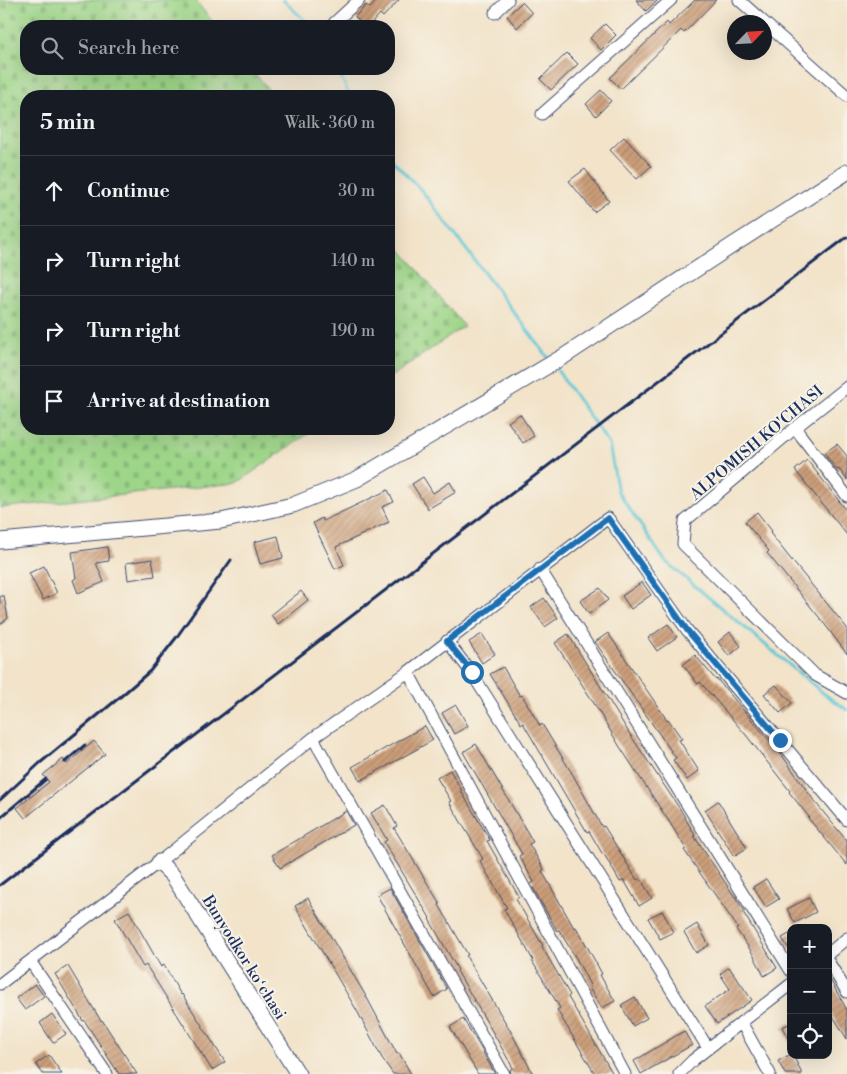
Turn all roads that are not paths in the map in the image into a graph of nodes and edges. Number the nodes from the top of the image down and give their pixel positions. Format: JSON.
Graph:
{"nodes":[{"id":1,"x":358,"y":0,"type":"edge"},
{"id":2,"x":508,"y":0,"type":"edge"},
{"id":3,"x":670,"y":0,"type":"edge"},
{"id":4,"x":739,"y":0,"type":"edge"},
{"id":5,"x":495,"y":13,"type":"dead end"},
{"id":6,"x":337,"y":20,"type":"edge"},
{"id":7,"x":847,"y":96,"type":"edge"},
{"id":8,"x":542,"y":114,"type":"dead end"},
{"id":9,"x":847,"y":172,"type":"edge"},
{"id":10,"x":847,"y":388,"type":"edge"},
{"id":11,"x":795,"y":428,"type":"junction"},
{"id":12,"x":847,"y":496,"type":"edge"},
{"id":13,"x":0,"y":541,"type":"edge"},
{"id":14,"x":540,"y":569,"type":"junction"},
{"id":15,"x":447,"y":641,"type":"junction"},
{"id":16,"x":408,"y":672,"type":"junction"},
{"id":17,"x":847,"y":693,"type":"edge"},
{"id":18,"x":313,"y":738,"type":"junction"},
{"id":19,"x":847,"y":820,"type":"edge"},
{"id":20,"x":159,"y":862,"type":"junction"},
{"id":21,"x":847,"y":938,"type":"edge"},
{"id":22,"x":832,"y":951,"type":"edge"},
{"id":23,"x":30,"y":961,"type":"junction"},
{"id":24,"x":832,"y":968,"type":"edge"},
{"id":25,"x":790,"y":969,"type":"edge"},
{"id":26,"x":0,"y":984,"type":"edge"},
{"id":27,"x":787,"y":987,"type":"edge"},
{"id":28,"x":847,"y":992,"type":"edge"},
{"id":29,"x":741,"y":1022,"type":"junction"},
{"id":30,"x":708,"y":1048,"type":"junction"},
{"id":31,"x":107,"y":1074,"type":"edge"},
{"id":32,"x":298,"y":1074,"type":"edge"},
{"id":33,"x":504,"y":1074,"type":"edge"},
{"id":34,"x":625,"y":1074,"type":"edge"},
{"id":35,"x":679,"y":1074,"type":"edge"},
{"id":36,"x":770,"y":1074,"type":"edge"}],
"edges":[{"from":1,"to":6,"type":"street"},
{"from":2,"to":5,"type":"street"},
{"from":3,"to":8,"type":"street"},
{"from":4,"to":7,"type":"street"},
{"from":9,"to":13,"type":"main road"},
{"from":10,"to":11,"type":"street","name":"ALPOMISH KO'CHASI"},
{"from":11,"to":12,"type":"street"},
{"from":11,"to":17,"type":"street","name":"ALPOMISH KO'CHASI"},
{"from":14,"to":15,"type":"street"},
{"from":14,"to":19,"type":"street"},
{"from":14,"to":25,"type":"street"},
{"from":15,"to":16,"type":"street"},
{"from":15,"to":30,"type":"street"},
{"from":16,"to":18,"type":"street"},
{"from":16,"to":34,"type":"street"},
{"from":18,"to":20,"type":"street"},
{"from":18,"to":33,"type":"street"},
{"from":20,"to":23,"type":"street"},
{"from":20,"to":32,"type":"main road","name":"Bunyodkor koʻchasi"},
{"from":21,"to":22,"type":"street"},
{"from":23,"to":26,"type":"street"},
{"from":23,"to":31,"type":"street"},
{"from":24,"to":28,"type":"street"},
{"from":27,"to":29,"type":"street"},
{"from":29,"to":30,"type":"street"},
{"from":29,"to":36,"type":"street"},
{"from":30,"to":35,"type":"street"}]}
